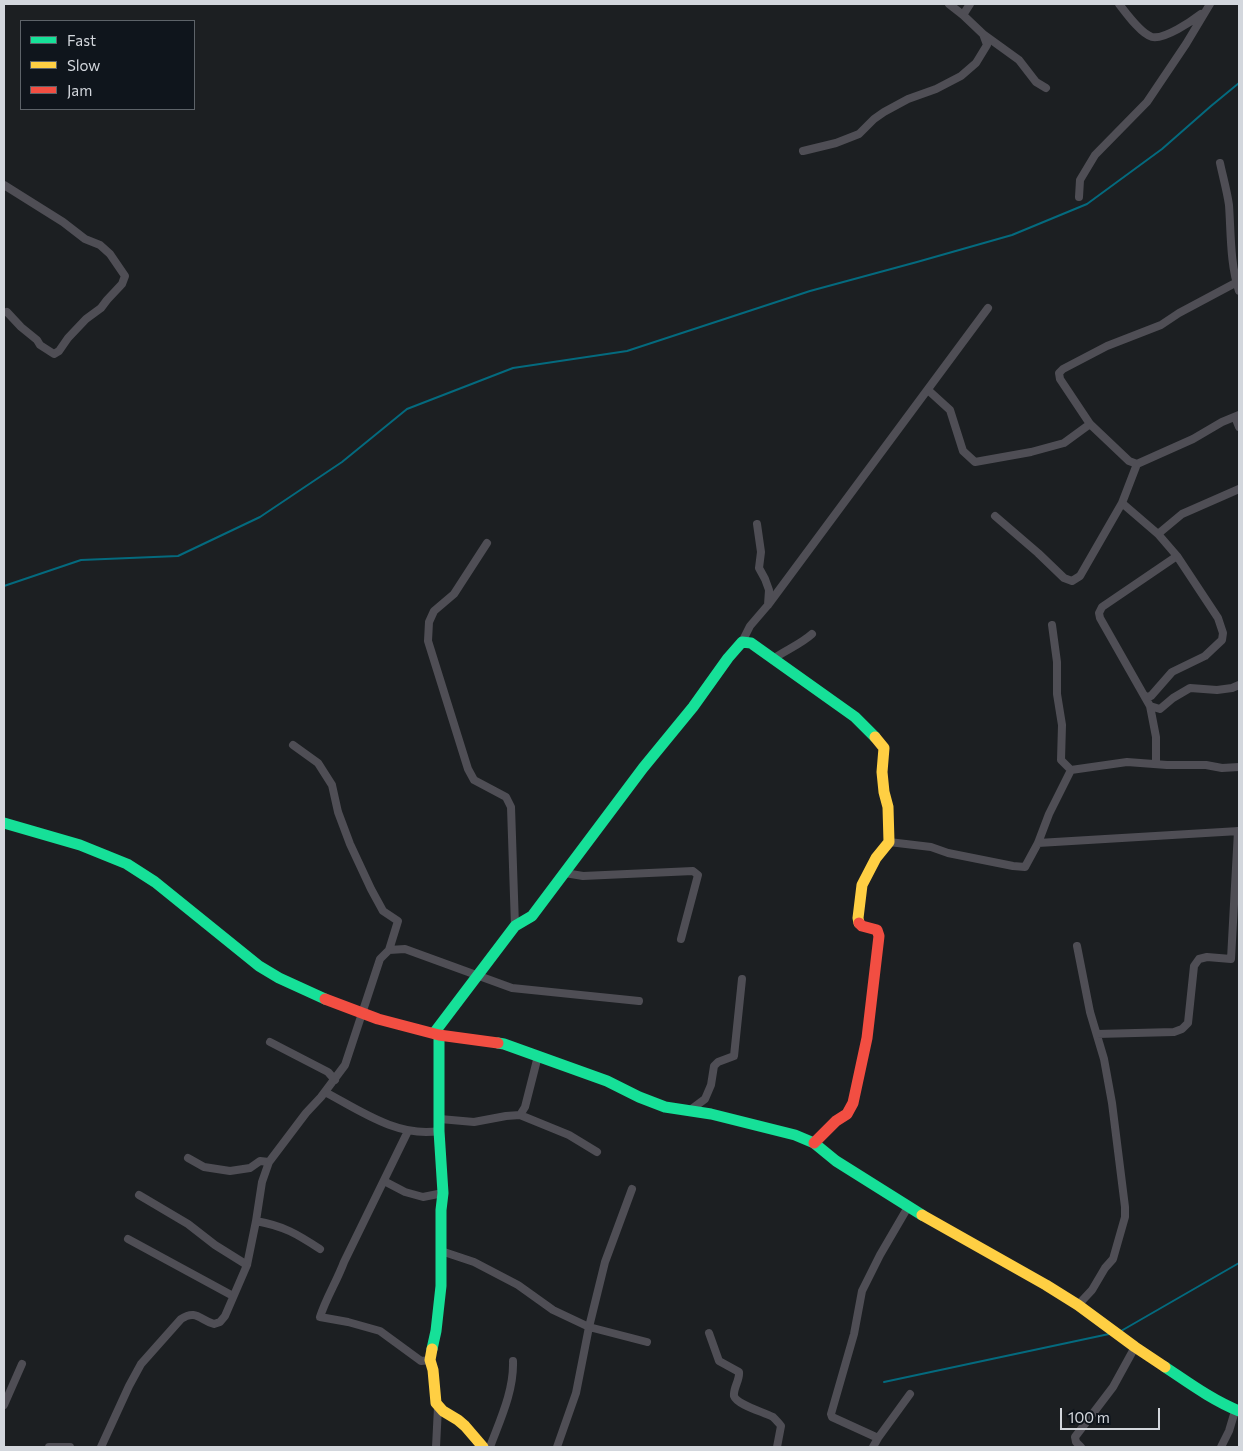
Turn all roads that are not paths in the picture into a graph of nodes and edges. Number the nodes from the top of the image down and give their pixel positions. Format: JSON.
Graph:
{"nodes":[{"id":1,"x":949,"y":4,"type":"edge"},
{"id":2,"x":970,"y":4,"type":"edge"},
{"id":3,"x":1119,"y":4,"type":"edge"},
{"id":4,"x":1210,"y":4,"type":"edge"},
{"id":5,"x":1204,"y":12,"type":"junction"},
{"id":6,"x":963,"y":15,"type":"junction"},
{"id":7,"x":983,"y":34,"type":"junction"},
{"id":8,"x":1046,"y":88,"type":"dead end"},
{"id":9,"x":802,"y":151,"type":"dead end"},
{"id":10,"x":1220,"y":163,"type":"dead end"},
{"id":11,"x":4,"y":185,"type":"edge"},
{"id":12,"x":1079,"y":197,"type":"dead end"},
{"id":13,"x":1238,"y":285,"type":"edge"},
{"id":14,"x":988,"y":308,"type":"dead end"},
{"id":15,"x":7,"y":312,"type":"dead end"},
{"id":16,"x":928,"y":390,"type":"junction"},
{"id":17,"x":1237,"y":416,"type":"edge"},
{"id":18,"x":1090,"y":424,"type":"junction"},
{"id":19,"x":1239,"y":427,"type":"edge"},
{"id":20,"x":1137,"y":464,"type":"junction"},
{"id":21,"x":1239,"y":489,"type":"edge"},
{"id":22,"x":1122,"y":503,"type":"junction"},
{"id":23,"x":995,"y":516,"type":"dead end"},
{"id":24,"x":757,"y":524,"type":"dead end"},
{"id":25,"x":1158,"y":534,"type":"junction"},
{"id":26,"x":487,"y":543,"type":"dead end"},
{"id":27,"x":1177,"y":556,"type":"junction"},
{"id":28,"x":768,"y":605,"type":"junction"},
{"id":29,"x":1052,"y":625,"type":"dead end"},
{"id":30,"x":812,"y":634,"type":"dead end"},
{"id":31,"x":742,"y":642,"type":"junction"},
{"id":32,"x":773,"y":659,"type":"junction"},
{"id":33,"x":1239,"y":685,"type":"edge"},
{"id":34,"x":1145,"y":697,"type":"junction"},
{"id":35,"x":1150,"y":706,"type":"junction"},
{"id":36,"x":293,"y":745,"type":"dead end"},
{"id":37,"x":1156,"y":764,"type":"junction"},
{"id":38,"x":1239,"y":767,"type":"edge"},
{"id":39,"x":1071,"y":770,"type":"junction"},
{"id":40,"x":4,"y":823,"type":"edge"},
{"id":41,"x":1238,"y":831,"type":"edge"},
{"id":42,"x":889,"y":842,"type":"junction"},
{"id":43,"x":1038,"y":843,"type":"junction"},
{"id":44,"x":565,"y":873,"type":"junction"},
{"id":45,"x":515,"y":926,"type":"junction"},
{"id":46,"x":681,"y":939,"type":"dead end"},
{"id":47,"x":1077,"y":946,"type":"dead end"},
{"id":48,"x":389,"y":950,"type":"junction"},
{"id":49,"x":478,"y":975,"type":"junction"},
{"id":50,"x":742,"y":979,"type":"dead end"},
{"id":51,"x":639,"y":1002,"type":"dead end"},
{"id":52,"x":361,"y":1012,"type":"junction"},
{"id":53,"x":436,"y":1034,"type":"junction"},
{"id":54,"x":1097,"y":1034,"type":"junction"},
{"id":55,"x":270,"y":1042,"type":"dead end"},
{"id":56,"x":538,"y":1056,"type":"junction"},
{"id":57,"x":335,"y":1080,"type":"junction"},
{"id":58,"x":325,"y":1092,"type":"junction"},
{"id":59,"x":690,"y":1111,"type":"junction"},
{"id":60,"x":520,"y":1115,"type":"junction"},
{"id":61,"x":440,"y":1119,"type":"junction"},
{"id":62,"x":408,"y":1131,"type":"junction"},
{"id":63,"x":439,"y":1131,"type":"junction"},
{"id":64,"x":814,"y":1143,"type":"junction"},
{"id":65,"x":597,"y":1152,"type":"dead end"},
{"id":66,"x":188,"y":1158,"type":"dead end"},
{"id":67,"x":269,"y":1162,"type":"junction"},
{"id":68,"x":384,"y":1181,"type":"junction"},
{"id":69,"x":632,"y":1189,"type":"dead end"},
{"id":70,"x":443,"y":1193,"type":"junction"},
{"id":71,"x":139,"y":1195,"type":"dead end"},
{"id":72,"x":908,"y":1206,"type":"junction"},
{"id":73,"x":256,"y":1221,"type":"junction"},
{"id":74,"x":128,"y":1239,"type":"dead end"},
{"id":75,"x":320,"y":1249,"type":"dead end"},
{"id":76,"x":441,"y":1251,"type":"junction"},
{"id":77,"x":884,"y":1253,"type":"dead end"},
{"id":78,"x":247,"y":1265,"type":"junction"},
{"id":79,"x":233,"y":1296,"type":"junction"},
{"id":80,"x":1078,"y":1306,"type":"junction"},
{"id":81,"x":589,"y":1327,"type":"junction"},
{"id":82,"x":710,"y":1333,"type":"dead end"},
{"id":83,"x":647,"y":1342,"type":"dead end"},
{"id":84,"x":1135,"y":1347,"type":"junction"},
{"id":85,"x":430,"y":1360,"type":"junction"},
{"id":86,"x":513,"y":1361,"type":"dead end"},
{"id":87,"x":22,"y":1364,"type":"dead end"},
{"id":88,"x":910,"y":1394,"type":"dead end"},
{"id":89,"x":4,"y":1405,"type":"edge"},
{"id":90,"x":438,"y":1407,"type":"junction"},
{"id":91,"x":1237,"y":1411,"type":"edge"},
{"id":92,"x":878,"y":1438,"type":"junction"},
{"id":93,"x":50,"y":1447,"type":"edge"},
{"id":94,"x":70,"y":1447,"type":"edge"},
{"id":95,"x":101,"y":1447,"type":"edge"},
{"id":96,"x":436,"y":1447,"type":"edge"},
{"id":97,"x":483,"y":1447,"type":"edge"},
{"id":98,"x":490,"y":1447,"type":"edge"},
{"id":99,"x":557,"y":1447,"type":"edge"},
{"id":100,"x":776,"y":1447,"type":"edge"},
{"id":101,"x":873,"y":1447,"type":"edge"},
{"id":102,"x":1081,"y":1447,"type":"edge"},
{"id":103,"x":1221,"y":1447,"type":"edge"}],
"edges":[{"from":1,"to":6,"type":"street"},
{"from":2,"to":6,"type":"street"},
{"from":3,"to":5,"type":"street"},
{"from":4,"to":5,"type":"street"},
{"from":5,"to":12,"type":"street"},
{"from":6,"to":7,"type":"street"},
{"from":7,"to":8,"type":"street"},
{"from":7,"to":9,"type":"street"},
{"from":10,"to":13,"type":"street"},
{"from":11,"to":15,"type":"street"},
{"from":13,"to":18,"type":"street"},
{"from":14,"to":16,"type":"street"},
{"from":16,"to":18,"type":"street"},
{"from":16,"to":28,"type":"street"},
{"from":17,"to":19,"type":"street"},
{"from":17,"to":20,"type":"street"},
{"from":18,"to":20,"type":"street"},
{"from":20,"to":22,"type":"street"},
{"from":21,"to":25,"type":"street"},
{"from":22,"to":23,"type":"street"},
{"from":22,"to":25,"type":"street"},
{"from":24,"to":28,"type":"street"},
{"from":25,"to":27,"type":"street"},
{"from":26,"to":45,"type":"street"},
{"from":27,"to":34,"type":"street"},
{"from":27,"to":34,"type":"street"},
{"from":28,"to":31,"type":"street"},
{"from":29,"to":39,"type":"street"},
{"from":30,"to":32,"type":"street"},
{"from":31,"to":32,"type":"street"},
{"from":31,"to":44,"type":"street"},
{"from":32,"to":42,"type":"street"},
{"from":33,"to":35,"type":"street"},
{"from":34,"to":35,"type":"street"},
{"from":35,"to":37,"type":"street"},
{"from":36,"to":48,"type":"street"},
{"from":37,"to":38,"type":"street"},
{"from":37,"to":39,"type":"street"},
{"from":39,"to":43,"type":"street"},
{"from":40,"to":52,"type":"street"},
{"from":41,"to":43,"type":"street"},
{"from":41,"to":54,"type":"street"},
{"from":42,"to":43,"type":"street"},
{"from":42,"to":64,"type":"street"},
{"from":44,"to":45,"type":"street"},
{"from":44,"to":46,"type":"street"},
{"from":45,"to":49,"type":"street"},
{"from":47,"to":54,"type":"street"},
{"from":48,"to":49,"type":"street"},
{"from":48,"to":52,"type":"street"},
{"from":49,"to":51,"type":"street"},
{"from":49,"to":53,"type":"street"},
{"from":50,"to":59,"type":"street"},
{"from":52,"to":53,"type":"street"},
{"from":52,"to":57,"type":"street"},
{"from":53,"to":56,"type":"street"},
{"from":53,"to":61,"type":"street"},
{"from":54,"to":80,"type":"street"},
{"from":55,"to":57,"type":"street"},
{"from":56,"to":59,"type":"street"},
{"from":56,"to":60,"type":"street"},
{"from":57,"to":58,"type":"street"},
{"from":58,"to":62,"type":"street"},
{"from":58,"to":67,"type":"street"},
{"from":59,"to":64,"type":"street"},
{"from":60,"to":61,"type":"street"},
{"from":60,"to":65,"type":"street"},
{"from":61,"to":63,"type":"street"},
{"from":62,"to":63,"type":"street"},
{"from":62,"to":68,"type":"street"},
{"from":63,"to":70,"type":"street"},
{"from":64,"to":72,"type":"street"},
{"from":66,"to":67,"type":"street"},
{"from":67,"to":73,"type":"street"},
{"from":68,"to":70,"type":"street"},
{"from":68,"to":85,"type":"street"},
{"from":69,"to":81,"type":"street"},
{"from":70,"to":76,"type":"street"},
{"from":71,"to":78,"type":"street"},
{"from":72,"to":77,"type":"street"},
{"from":72,"to":80,"type":"street"},
{"from":72,"to":92,"type":"street"},
{"from":73,"to":75,"type":"street"},
{"from":73,"to":78,"type":"street"},
{"from":74,"to":79,"type":"street"},
{"from":76,"to":81,"type":"street"},
{"from":76,"to":85,"type":"street"},
{"from":78,"to":79,"type":"street"},
{"from":79,"to":95,"type":"street"},
{"from":80,"to":84,"type":"street"},
{"from":81,"to":83,"type":"street"},
{"from":81,"to":99,"type":"street"},
{"from":82,"to":100,"type":"street"},
{"from":84,"to":91,"type":"street"},
{"from":84,"to":102,"type":"street"},
{"from":85,"to":90,"type":"street"},
{"from":86,"to":98,"type":"street"},
{"from":87,"to":89,"type":"street"},
{"from":88,"to":92,"type":"street"},
{"from":90,"to":96,"type":"street"},
{"from":90,"to":97,"type":"street"},
{"from":91,"to":103,"type":"street"},
{"from":92,"to":101,"type":"street"},
{"from":93,"to":94,"type":"street"}]}
